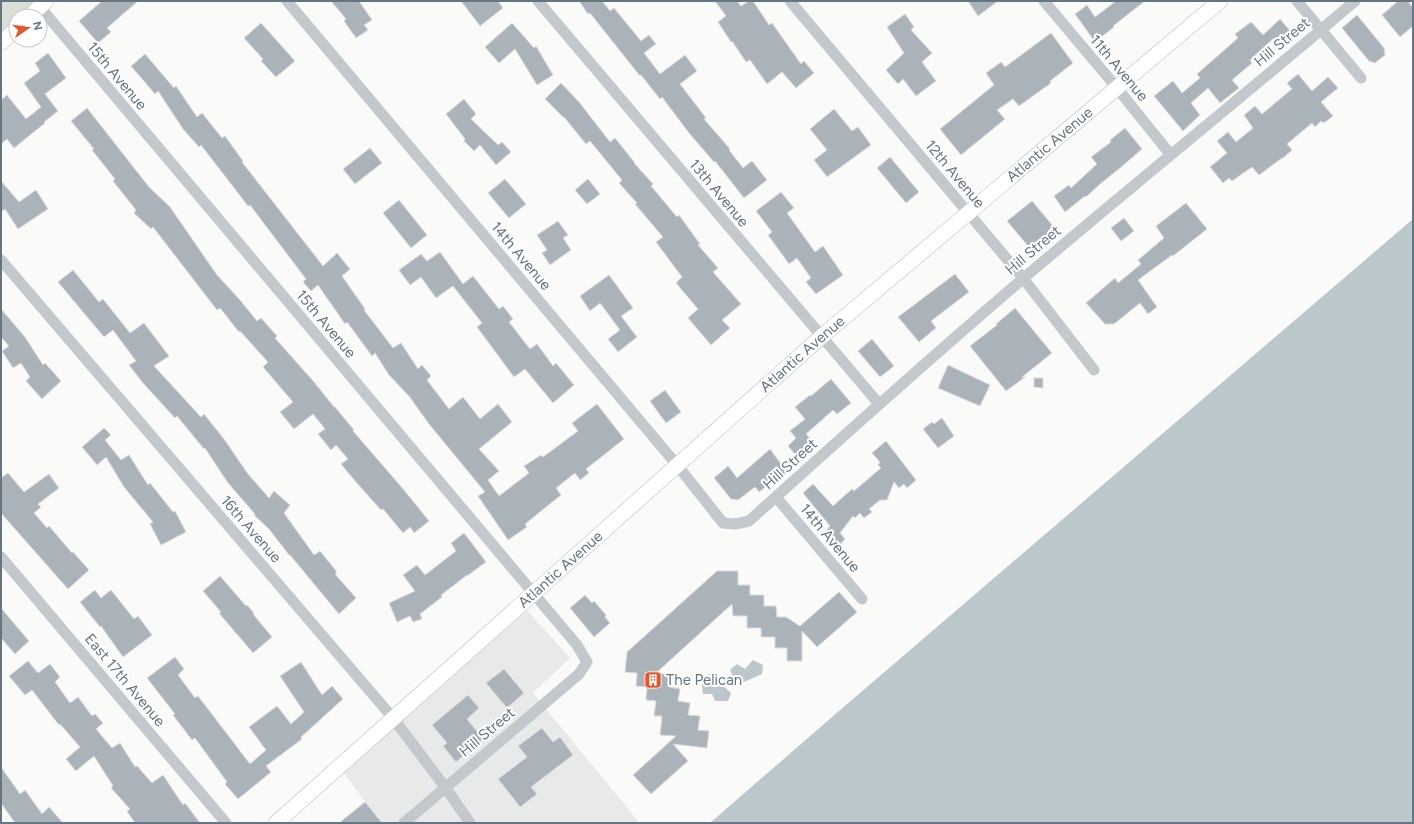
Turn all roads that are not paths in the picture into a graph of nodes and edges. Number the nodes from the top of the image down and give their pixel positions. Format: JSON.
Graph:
{"nodes":[{"id":1,"x":287,"y":1,"type":"edge"},
{"id":2,"x":538,"y":1,"type":"edge"},
{"id":3,"x":790,"y":1,"type":"edge"},
{"id":4,"x":1044,"y":1,"type":"edge"},
{"id":5,"x":1220,"y":1,"type":"edge"},
{"id":6,"x":1297,"y":1,"type":"edge"},
{"id":7,"x":1355,"y":1,"type":"edge"},
{"id":8,"x":48,"y":20,"type":"edge"},
{"id":9,"x":1321,"y":30,"type":"junction"},
{"id":10,"x":1361,"y":78,"type":"dead end"},
{"id":11,"x":1117,"y":88,"type":"junction"},
{"id":12,"x":1170,"y":154,"type":"junction"},
{"id":13,"x":969,"y":213,"type":"junction"},
{"id":14,"x":1,"y":260,"type":"edge"},
{"id":15,"x":1023,"y":278,"type":"junction"},
{"id":16,"x":821,"y":337,"type":"junction"},
{"id":17,"x":1094,"y":370,"type":"dead end"},
{"id":18,"x":879,"y":404,"type":"junction"},
{"id":19,"x":677,"y":465,"type":"junction"},
{"id":20,"x":776,"y":497,"type":"junction"},
{"id":21,"x":735,"y":524,"type":"joint"},
{"id":22,"x":1,"y":557,"type":"edge"},
{"id":23,"x":533,"y":593,"type":"junction"},
{"id":24,"x":862,"y":599,"type":"dead end"},
{"id":25,"x":587,"y":662,"type":"joint"},
{"id":26,"x":393,"y":718,"type":"junction"},
{"id":27,"x":445,"y":787,"type":"junction"},
{"id":28,"x":226,"y":823,"type":"edge"},
{"id":29,"x":276,"y":823,"type":"edge"},
{"id":30,"x":404,"y":823,"type":"edge"},
{"id":31,"x":470,"y":823,"type":"edge"}],
"edges":[{"from":1,"to":19,"type":"street","name":"14th Avenue"},
{"from":2,"to":16,"type":"street","name":"13th Avenue"},
{"from":3,"to":13,"type":"street","name":"12th Avenue"},
{"from":4,"to":11,"type":"street","name":"11th Avenue"},
{"from":5,"to":11,"type":"main road","name":"Atlantic Avenue"},
{"from":6,"to":9,"type":"street"},
{"from":7,"to":9,"type":"street","name":"Hill Street"},
{"from":8,"to":23,"type":"street","name":"15th Avenue"},
{"from":9,"to":10,"type":"street"},
{"from":9,"to":12,"type":"street","name":"Hill Street"},
{"from":11,"to":12,"type":"street","name":"11th Avenue"},
{"from":11,"to":13,"type":"main road","name":"Atlantic Avenue"},
{"from":12,"to":15,"type":"street","name":"Hill Street"},
{"from":13,"to":15,"type":"street","name":"12th Avenue"},
{"from":13,"to":16,"type":"main road","name":"Atlantic Avenue"},
{"from":14,"to":26,"type":"street","name":"16th Avenue"},
{"from":15,"to":17,"type":"street","name":"12th Avenue"},
{"from":15,"to":18,"type":"street","name":"Hill Street"},
{"from":16,"to":18,"type":"street","name":"13th Avenue"},
{"from":16,"to":19,"type":"main road","name":"Atlantic Avenue"},
{"from":18,"to":20,"type":"street","name":"Hill Street"},
{"from":19,"to":21,"type":"street","name":"14th Avenue"},
{"from":19,"to":23,"type":"main road","name":"Atlantic Avenue"},
{"from":20,"to":21,"type":"street","name":"Hill Street"},
{"from":20,"to":24,"type":"street","name":"14th Avenue"},
{"from":22,"to":28,"type":"street","name":"East 17th Avenue"},
{"from":23,"to":25,"type":"street","name":"15th Avenue"},
{"from":23,"to":26,"type":"main road","name":"Atlantic Avenue"},
{"from":25,"to":27,"type":"street","name":"Hill Street"},
{"from":26,"to":27,"type":"street","name":"16th Avenue"},
{"from":26,"to":29,"type":"main road","name":"Atlantic Avenue"},
{"from":27,"to":30,"type":"street","name":"Hill Street"},
{"from":27,"to":31,"type":"street","name":"16th Avenue"}]}
